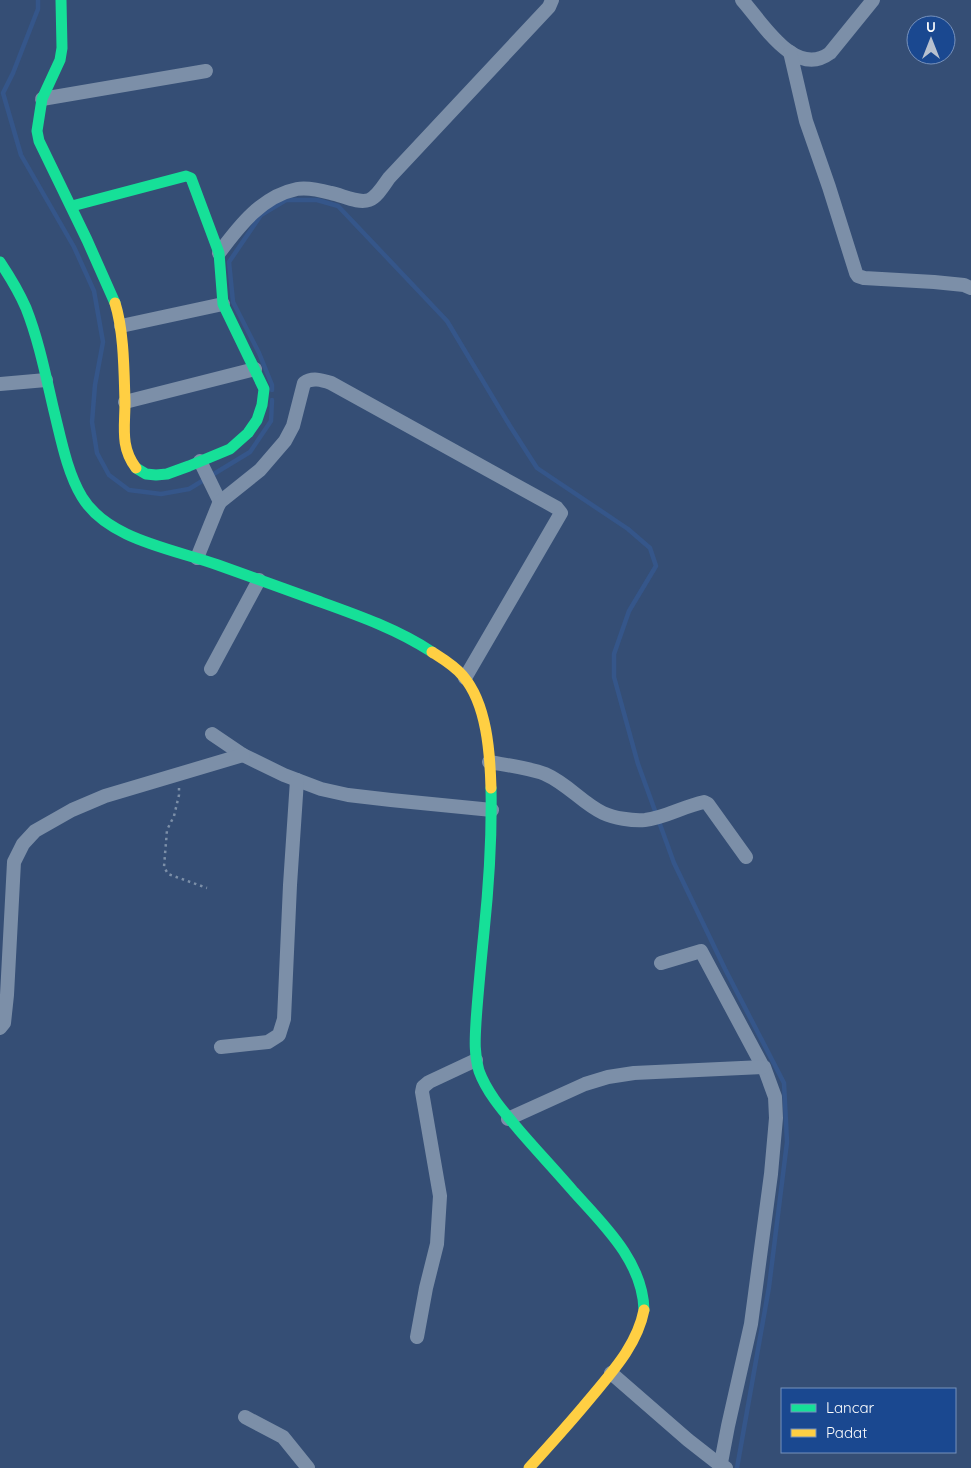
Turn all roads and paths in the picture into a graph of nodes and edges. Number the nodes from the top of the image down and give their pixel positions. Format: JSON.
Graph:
{"nodes":[{"id":1,"x":61,"y":0,"type":"edge"},
{"id":2,"x":552,"y":0,"type":"edge"},
{"id":3,"x":742,"y":0,"type":"edge"},
{"id":4,"x":873,"y":0,"type":"edge"},
{"id":5,"x":790,"y":52,"type":"junction"},
{"id":6,"x":206,"y":71,"type":"dead end"},
{"id":7,"x":42,"y":99,"type":"junction"},
{"id":8,"x":72,"y":206,"type":"junction"},
{"id":9,"x":219,"y":253,"type":"junction"},
{"id":10,"x":0,"y":262,"type":"edge"},
{"id":11,"x":971,"y":288,"type":"edge"},
{"id":12,"x":223,"y":304,"type":"junction"},
{"id":13,"x":121,"y":326,"type":"junction"},
{"id":14,"x":255,"y":369,"type":"junction"},
{"id":15,"x":46,"y":380,"type":"junction"},
{"id":16,"x":0,"y":384,"type":"edge"},
{"id":17,"x":125,"y":402,"type":"junction"},
{"id":18,"x":200,"y":461,"type":"junction"},
{"id":19,"x":218,"y":500,"type":"junction"},
{"id":20,"x":197,"y":558,"type":"junction"},
{"id":21,"x":259,"y":580,"type":"junction"},
{"id":22,"x":211,"y":670,"type":"dead end"},
{"id":23,"x":465,"y":678,"type":"junction"},
{"id":24,"x":212,"y":734,"type":"dead end"},
{"id":25,"x":243,"y":755,"type":"junction"},
{"id":26,"x":489,"y":762,"type":"junction"},
{"id":27,"x":178,"y":774,"type":"junction"},
{"id":28,"x":297,"y":780,"type":"junction"},
{"id":29,"x":492,"y":810,"type":"junction"},
{"id":30,"x":746,"y":857,"type":"dead end"},
{"id":31,"x":207,"y":888,"type":"dead end"},
{"id":32,"x":661,"y":964,"type":"dead end"},
{"id":33,"x":0,"y":1028,"type":"edge"},
{"id":34,"x":221,"y":1047,"type":"dead end"},
{"id":35,"x":476,"y":1060,"type":"junction"},
{"id":36,"x":763,"y":1067,"type":"junction"},
{"id":37,"x":508,"y":1119,"type":"junction"},
{"id":38,"x":418,"y":1337,"type":"dead end"},
{"id":39,"x":611,"y":1373,"type":"junction"},
{"id":40,"x":245,"y":1417,"type":"dead end"},
{"id":41,"x":722,"y":1467,"type":"edge"},
{"id":42,"x":308,"y":1468,"type":"edge"},
{"id":43,"x":529,"y":1468,"type":"edge"}],
"edges":[{"from":1,"to":7,"type":"street"},
{"from":2,"to":9,"type":"street"},
{"from":3,"to":5,"type":"street"},
{"from":4,"to":5,"type":"street"},
{"from":5,"to":11,"type":"street"},
{"from":6,"to":7,"type":"street"},
{"from":7,"to":8,"type":"street"},
{"from":8,"to":9,"type":"street"},
{"from":8,"to":13,"type":"street"},
{"from":9,"to":12,"type":"street"},
{"from":10,"to":15,"type":"street"},
{"from":12,"to":13,"type":"street"},
{"from":12,"to":14,"type":"street"},
{"from":13,"to":17,"type":"street"},
{"from":14,"to":17,"type":"street"},
{"from":14,"to":18,"type":"street"},
{"from":15,"to":16,"type":"street"},
{"from":15,"to":20,"type":"street"},
{"from":17,"to":18,"type":"street"},
{"from":18,"to":19,"type":"street"},
{"from":19,"to":20,"type":"street"},
{"from":19,"to":23,"type":"street"},
{"from":20,"to":21,"type":"street"},
{"from":21,"to":22,"type":"street"},
{"from":21,"to":23,"type":"street"},
{"from":23,"to":26,"type":"street"},
{"from":24,"to":25,"type":"street"},
{"from":25,"to":27,"type":"street"},
{"from":25,"to":28,"type":"street"},
{"from":26,"to":29,"type":"street"},
{"from":26,"to":30,"type":"street"},
{"from":27,"to":31,"type":"path"},
{"from":27,"to":33,"type":"street"},
{"from":28,"to":29,"type":"street"},
{"from":28,"to":34,"type":"street"},
{"from":29,"to":35,"type":"street"},
{"from":32,"to":36,"type":"street"},
{"from":35,"to":37,"type":"street"},
{"from":35,"to":38,"type":"street"},
{"from":36,"to":37,"type":"street"},
{"from":36,"to":41,"type":"street"},
{"from":37,"to":39,"type":"street"},
{"from":39,"to":41,"type":"street"},
{"from":39,"to":43,"type":"street"},
{"from":40,"to":42,"type":"street"}]}
